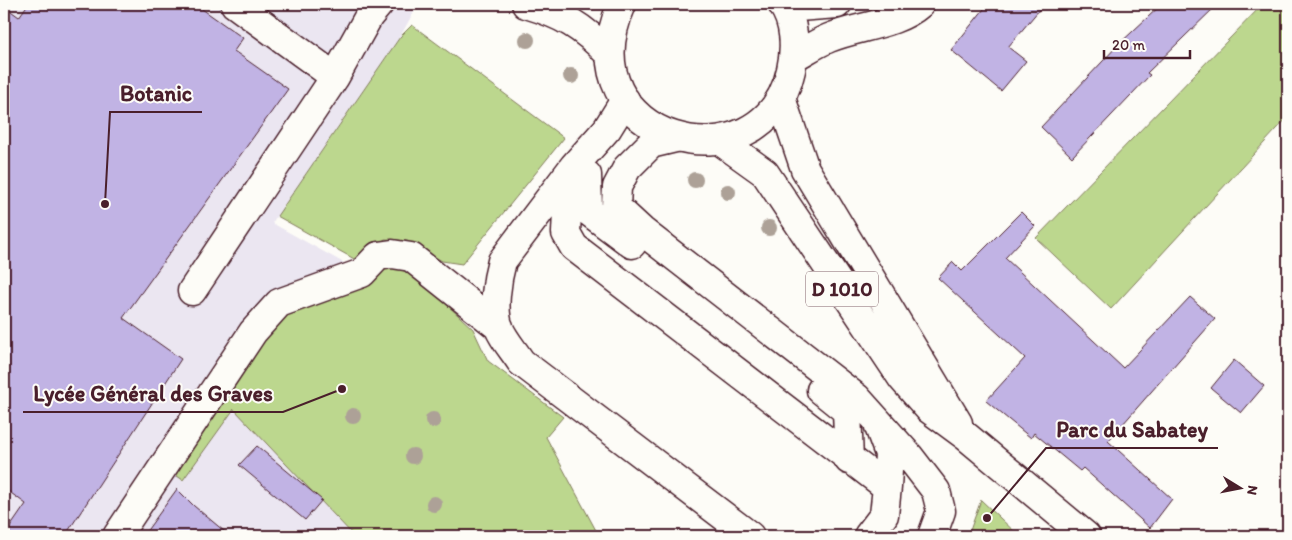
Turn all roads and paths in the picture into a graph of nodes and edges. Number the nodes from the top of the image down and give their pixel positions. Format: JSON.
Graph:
{"nodes":[{"id":1,"x":235,"y":4,"type":"edge"},
{"id":2,"x":379,"y":4,"type":"edge"},
{"id":3,"x":526,"y":4,"type":"edge"},
{"id":4,"x":622,"y":4,"type":"edge"},
{"id":5,"x":837,"y":4,"type":"edge"},
{"id":6,"x":784,"y":6,"type":"edge"},
{"id":7,"x":914,"y":6,"type":"edge"},
{"id":8,"x":610,"y":54,"type":"junction"},
{"id":9,"x":794,"y":57,"type":"junction"},
{"id":10,"x":336,"y":77,"type":"junction"},
{"id":11,"x":781,"y":98,"type":"junction"},
{"id":12,"x":625,"y":100,"type":"junction"},
{"id":13,"x":676,"y":138,"type":"junction"},
{"id":14,"x":719,"y":140,"type":"junction"},
{"id":15,"x":596,"y":142,"type":"junction"},
{"id":16,"x":586,"y":177,"type":"junction"},
{"id":17,"x":192,"y":291,"type":"dead end"},
{"id":18,"x":498,"y":328,"type":"junction"},
{"id":19,"x":876,"y":418,"type":"junction"},
{"id":20,"x":967,"y":438,"type":"junction"},
{"id":21,"x":849,"y":460,"type":"junction"},
{"id":22,"x":887,"y":487,"type":"junction"},
{"id":23,"x":117,"y":536,"type":"edge"},
{"id":24,"x":750,"y":536,"type":"edge"},
{"id":25,"x":868,"y":536,"type":"edge"},
{"id":26,"x":932,"y":536,"type":"edge"},
{"id":27,"x":1086,"y":536,"type":"edge"}],
"edges":[{"from":1,"to":10,"type":"main road"},
{"from":2,"to":10,"type":"main road"},
{"from":3,"to":8,"type":"main road"},
{"from":4,"to":8,"type":"main road"},
{"from":5,"to":6,"type":"main road"},
{"from":6,"to":9,"type":"main road"},
{"from":7,"to":9,"type":"main road"},
{"from":8,"to":12,"type":"main road"},
{"from":9,"to":11,"type":"main road"},
{"from":10,"to":17,"type":"main road"},
{"from":11,"to":14,"type":"main road"},
{"from":11,"to":20,"type":"main road","number":"D 1010"},
{"from":12,"to":13,"type":"main road"},
{"from":12,"to":15,"type":"main road"},
{"from":13,"to":14,"type":"main road"},
{"from":13,"to":19,"type":"main road"},
{"from":14,"to":20,"type":"main road","number":"D 1010"},
{"from":15,"to":16,"type":"main road"},
{"from":15,"to":18,"type":"main road"},
{"from":16,"to":21,"type":"main road"},
{"from":16,"to":21,"type":"main road"},
{"from":18,"to":23,"type":"main road"},
{"from":18,"to":24,"type":"main road"},
{"from":19,"to":22,"type":"main road"},
{"from":19,"to":26,"type":"main road"},
{"from":20,"to":27,"type":"main road","number":"D 1010"},
{"from":21,"to":22,"type":"main road"},
{"from":22,"to":25,"type":"main road"}]}
